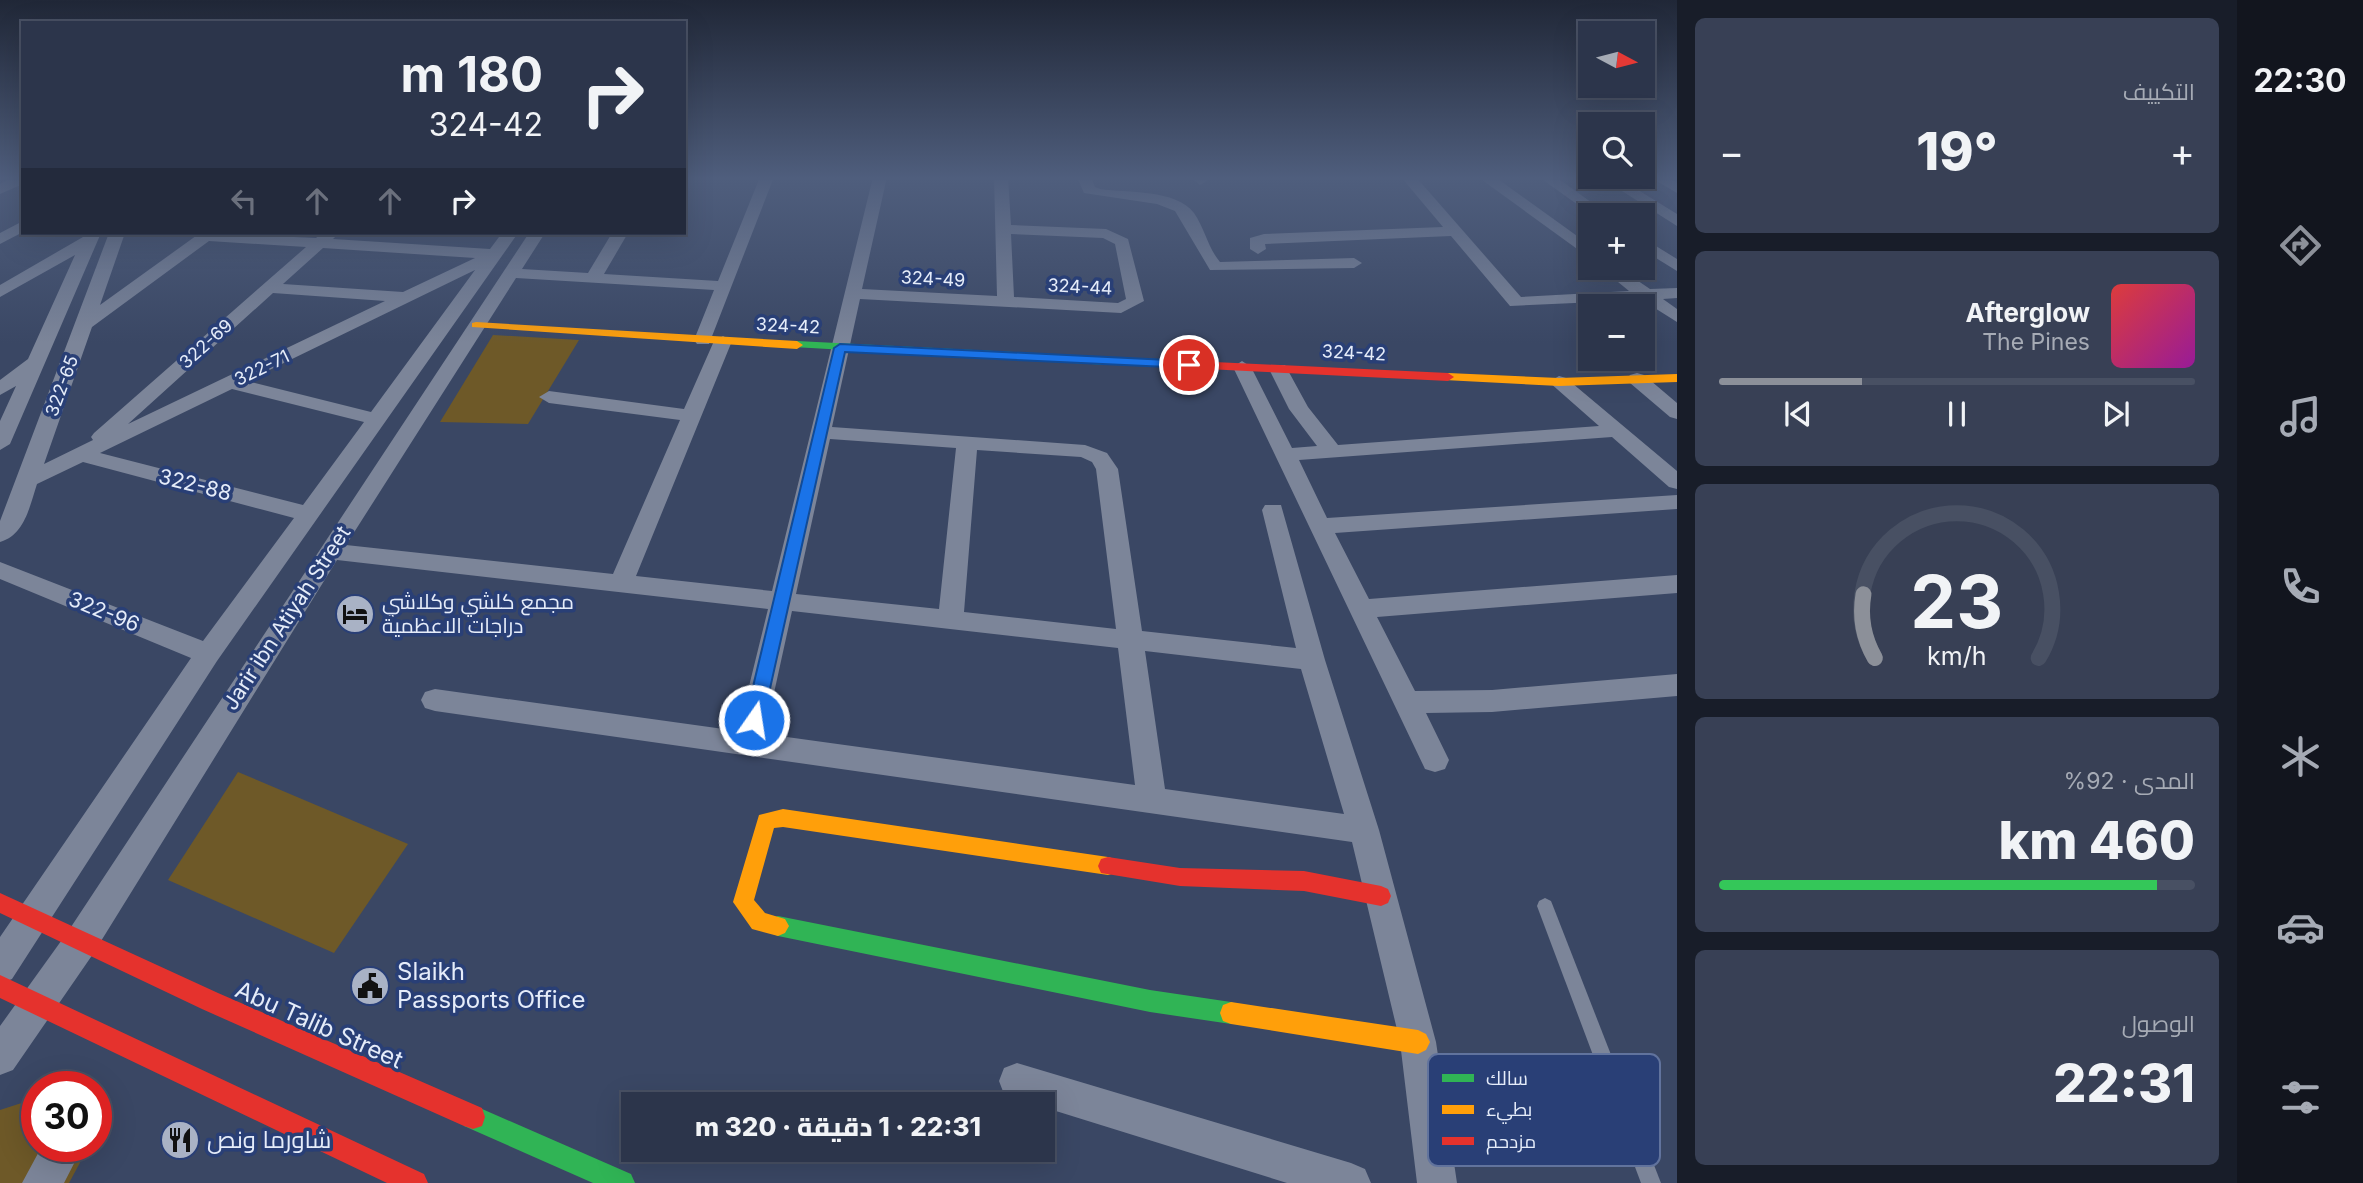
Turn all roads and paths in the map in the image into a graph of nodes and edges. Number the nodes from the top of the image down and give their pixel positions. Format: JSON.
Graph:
{"nodes":[{"id":1,"x":745,"y":232,"type":"edge"},
{"id":2,"x":867,"y":232,"type":"edge"},
{"id":3,"x":1002,"y":232,"type":"edge"},
{"id":4,"x":1069,"y":232,"type":"edge"},
{"id":5,"x":1197,"y":232,"type":"edge"},
{"id":6,"x":1408,"y":232,"type":"edge"},
{"id":7,"x":1457,"y":232,"type":"edge"},
{"id":8,"x":1561,"y":232,"type":"edge"},
{"id":9,"x":116,"y":235,"type":"edge"},
{"id":10,"x":207,"y":235,"type":"edge"},
{"id":11,"x":237,"y":235,"type":"edge"},
{"id":12,"x":510,"y":235,"type":"edge"},
{"id":13,"x":535,"y":235,"type":"edge"},
{"id":14,"x":619,"y":235,"type":"edge"},
{"id":15,"x":92,"y":236,"type":"edge"},
{"id":16,"x":325,"y":238,"type":"edge"},
{"id":17,"x":1578,"y":245,"type":"edge"},
{"id":18,"x":1258,"y":249,"type":"dead end"},
{"id":19,"x":1655,"y":251,"type":"edge"},
{"id":20,"x":1354,"y":263,"type":"dead end"},
{"id":21,"x":504,"y":264,"type":"junction"},
{"id":22,"x":1677,"y":266,"type":"edge"},
{"id":23,"x":593,"y":278,"type":"junction"},
{"id":24,"x":1625,"y":280,"type":"edge"},
{"id":25,"x":724,"y":286,"type":"junction"},
{"id":26,"x":269,"y":288,"type":"junction"},
{"id":27,"x":0,"y":292,"type":"edge"},
{"id":28,"x":1677,"y":293,"type":"edge"},
{"id":29,"x":853,"y":294,"type":"junction"},
{"id":30,"x":1645,"y":294,"type":"edge"},
{"id":31,"x":1655,"y":294,"type":"edge"},
{"id":32,"x":94,"y":298,"type":"junction"},
{"id":33,"x":406,"y":298,"type":"junction"},
{"id":34,"x":1578,"y":299,"type":"edge"},
{"id":35,"x":1655,"y":301,"type":"edge"},
{"id":36,"x":1006,"y":302,"type":"junction"},
{"id":37,"x":62,"y":303,"type":"junction"},
{"id":38,"x":1677,"y":317,"type":"edge"},
{"id":39,"x":86,"y":323,"type":"junction"},
{"id":40,"x":476,"y":325,"type":"junction"},
{"id":41,"x":713,"y":340,"type":"junction"},
{"id":42,"x":840,"y":348,"type":"junction"},
{"id":43,"x":1242,"y":367,"type":"junction"},
{"id":44,"x":1278,"y":369,"type":"junction"},
{"id":45,"x":33,"y":370,"type":"junction"},
{"id":46,"x":68,"y":370,"type":"junction"},
{"id":47,"x":1677,"y":378,"type":"edge"},
{"id":48,"x":1637,"y":379,"type":"junction"},
{"id":49,"x":1559,"y":382,"type":"junction"},
{"id":50,"x":231,"y":383,"type":"junction"},
{"id":51,"x":0,"y":389,"type":"edge"},
{"id":52,"x":549,"y":397,"type":"dead end"},
{"id":53,"x":1677,"y":413,"type":"edge"},
{"id":54,"x":691,"y":416,"type":"junction"},
{"id":55,"x":376,"y":419,"type":"junction"},
{"id":56,"x":1614,"y":431,"type":"junction"},
{"id":57,"x":821,"y":432,"type":"junction"},
{"id":58,"x":967,"y":442,"type":"junction"},
{"id":59,"x":0,"y":444,"type":"edge"},
{"id":60,"x":1332,"y":451,"type":"junction"},
{"id":61,"x":82,"y":455,"type":"junction"},
{"id":62,"x":1284,"y":455,"type":"junction"},
{"id":63,"x":28,"y":480,"type":"junction"},
{"id":64,"x":1677,"y":482,"type":"edge"},
{"id":65,"x":1677,"y":502,"type":"edge"},
{"id":66,"x":1273,"y":510,"type":"dead end"},
{"id":67,"x":308,"y":514,"type":"junction"},
{"id":68,"x":1320,"y":526,"type":"junction"},
{"id":69,"x":0,"y":534,"type":"edge"},
{"id":70,"x":330,"y":551,"type":"junction"},
{"id":71,"x":0,"y":570,"type":"edge"},
{"id":72,"x":621,"y":583,"type":"junction"},
{"id":73,"x":1677,"y":584,"type":"edge"},
{"id":74,"x":782,"y":601,"type":"junction"},
{"id":75,"x":1363,"y":609,"type":"junction"},
{"id":76,"x":951,"y":620,"type":"junction"},
{"id":77,"x":1131,"y":640,"type":"junction"},
{"id":78,"x":208,"y":654,"type":"junction"},
{"id":79,"x":1312,"y":660,"type":"junction"},
{"id":80,"x":1677,"y":685,"type":"edge"},
{"id":81,"x":435,"y":700,"type":"dead end"},
{"id":82,"x":1408,"y":702,"type":"junction"},
{"id":83,"x":748,"y":743,"type":"junction"},
{"id":84,"x":1435,"y":760,"type":"dead end"},
{"id":85,"x":1152,"y":800,"type":"junction"},
{"id":86,"x":1364,"y":830,"type":"junction"},
{"id":87,"x":1381,"y":897,"type":"junction"},
{"id":88,"x":0,"y":903,"type":"edge"},
{"id":89,"x":1545,"y":906,"type":"dead end"},
{"id":90,"x":32,"y":918,"type":"junction"},
{"id":91,"x":81,"y":942,"type":"junction"},
{"id":92,"x":0,"y":967,"type":"edge"},
{"id":93,"x":0,"y":986,"type":"edge"},
{"id":94,"x":39,"y":1004,"type":"junction"},
{"id":95,"x":1418,"y":1042,"type":"junction"},
{"id":96,"x":1602,"y":1054,"type":"edge"},
{"id":97,"x":0,"y":1057,"type":"edge"},
{"id":98,"x":1017,"y":1081,"type":"dead end"},
{"id":99,"x":1428,"y":1116,"type":"edge"},
{"id":100,"x":54,"y":1162,"type":"edge"},
{"id":101,"x":1644,"y":1166,"type":"edge"},
{"id":102,"x":42,"y":1183,"type":"edge"},
{"id":103,"x":415,"y":1183,"type":"edge"},
{"id":104,"x":622,"y":1183,"type":"edge"},
{"id":105,"x":1351,"y":1183,"type":"edge"},
{"id":106,"x":1651,"y":1183,"type":"edge"}],
"edges":[{"from":1,"to":25,"type":"street"},
{"from":2,"to":29,"type":"street"},
{"from":3,"to":36,"type":"street"},
{"from":4,"to":36,"type":"street","name":"324-44"},
{"from":5,"to":20,"type":"street"},
{"from":6,"to":18,"type":"street"},
{"from":7,"to":34,"type":"street"},
{"from":8,"to":17,"type":"street"},
{"from":9,"to":32,"type":"street","name":"322-65"},
{"from":10,"to":39,"type":"street"},
{"from":11,"to":16,"type":"street"},
{"from":12,"to":21,"type":"street","name":"Jarir ibn Atiyah Street"},
{"from":13,"to":21,"type":"street","name":"Jarir ibn Atiyah Street"},
{"from":14,"to":23,"type":"street"},
{"from":15,"to":27,"type":"street"},
{"from":15,"to":37,"type":"street","name":"322-65"},
{"from":16,"to":21,"type":"street"},
{"from":16,"to":26,"type":"street","name":"322-69"},
{"from":19,"to":22,"type":"street"},
{"from":21,"to":23,"type":"street"},
{"from":21,"to":33,"type":"street","name":"322-71"},
{"from":21,"to":40,"type":"street","name":"Jarir ibn Atiyah Street"},
{"from":21,"to":55,"type":"street","name":"Jarir ibn Atiyah Street"},
{"from":23,"to":25,"type":"street"},
{"from":24,"to":30,"type":"street"},
{"from":25,"to":41,"type":"street"},
{"from":26,"to":33,"type":"street"},
{"from":26,"to":61,"type":"street","name":"322-69"},
{"from":28,"to":31,"type":"street"},
{"from":29,"to":36,"type":"street","name":"324-49"},
{"from":29,"to":42,"type":"street"},
{"from":32,"to":37,"type":"street"},
{"from":32,"to":39,"type":"street","name":"322-65"},
{"from":33,"to":50,"type":"street","name":"322-71"},
{"from":35,"to":38,"type":"street"},
{"from":37,"to":45,"type":"street","name":"322-65"},
{"from":39,"to":46,"type":"street","name":"322-65"},
{"from":40,"to":41,"type":"street","name":"324-42"},
{"from":40,"to":70,"type":"street","name":"Jarir ibn Atiyah Street"},
{"from":41,"to":42,"type":"street","name":"324-42"},
{"from":41,"to":54,"type":"street"},
{"from":42,"to":43,"type":"street","name":"324-42"},
{"from":42,"to":57,"type":"street"},
{"from":43,"to":44,"type":"street","name":"324-42"},
{"from":43,"to":62,"type":"street"},
{"from":44,"to":49,"type":"street","name":"324-42"},
{"from":44,"to":60,"type":"street"},
{"from":45,"to":46,"type":"street"},
{"from":45,"to":51,"type":"street"},
{"from":45,"to":59,"type":"street","name":"322-65"},
{"from":46,"to":63,"type":"street","name":"322-65"},
{"from":47,"to":48,"type":"street","name":"324-42"},
{"from":48,"to":49,"type":"street","name":"324-42"},
{"from":48,"to":53,"type":"street"},
{"from":49,"to":56,"type":"street"},
{"from":50,"to":55,"type":"street"},
{"from":50,"to":61,"type":"street","name":"322-71"},
{"from":52,"to":54,"type":"street"},
{"from":54,"to":72,"type":"street"},
{"from":55,"to":67,"type":"street","name":"Jarir ibn Atiyah Street"},
{"from":56,"to":60,"type":"street"},
{"from":56,"to":64,"type":"street"},
{"from":57,"to":58,"type":"street"},
{"from":57,"to":74,"type":"street"},
{"from":58,"to":76,"type":"street"},
{"from":58,"to":77,"type":"street"},
{"from":60,"to":62,"type":"street"},
{"from":61,"to":63,"type":"street","name":"322-71"},
{"from":61,"to":67,"type":"street","name":"322-88"},
{"from":62,"to":68,"type":"street"},
{"from":63,"to":69,"type":"street","name":"322-65"},
{"from":65,"to":68,"type":"street"},
{"from":66,"to":79,"type":"street"},
{"from":67,"to":78,"type":"street","name":"Jarir ibn Atiyah Street"},
{"from":68,"to":75,"type":"street"},
{"from":70,"to":72,"type":"street"},
{"from":70,"to":91,"type":"street","name":"Jarir ibn Atiyah Street"},
{"from":71,"to":78,"type":"street","name":"322-96"},
{"from":72,"to":74,"type":"street"},
{"from":73,"to":75,"type":"street"},
{"from":74,"to":76,"type":"street"},
{"from":74,"to":83,"type":"street"},
{"from":75,"to":82,"type":"street"},
{"from":76,"to":77,"type":"street"},
{"from":77,"to":79,"type":"street"},
{"from":77,"to":85,"type":"street"},
{"from":78,"to":90,"type":"street","name":"Jarir ibn Atiyah Street"},
{"from":79,"to":86,"type":"street"},
{"from":80,"to":82,"type":"street"},
{"from":81,"to":83,"type":"street"},
{"from":82,"to":84,"type":"street"},
{"from":83,"to":85,"type":"street"},
{"from":85,"to":86,"type":"street"},
{"from":86,"to":87,"type":"street"},
{"from":87,"to":95,"type":"street"},
{"from":87,"to":95,"type":"street"},
{"from":88,"to":90,"type":"street","name":"Abu Talib Street"},
{"from":89,"to":96,"type":"lane"},
{"from":90,"to":91,"type":"street","name":"Abu Talib Street"},
{"from":90,"to":92,"type":"street","name":"Jarir ibn Atiyah Street"},
{"from":91,"to":94,"type":"street","name":"Jarir ibn Atiyah Street"},
{"from":91,"to":104,"type":"street","name":"Abu Talib Street"},
{"from":93,"to":94,"type":"street"},
{"from":94,"to":97,"type":"street","name":"Jarir ibn Atiyah Street"},
{"from":94,"to":103,"type":"street"},
{"from":95,"to":99,"type":"street"},
{"from":98,"to":105,"type":"street"},
{"from":100,"to":102,"type":"street"},
{"from":101,"to":106,"type":"lane"}]}
